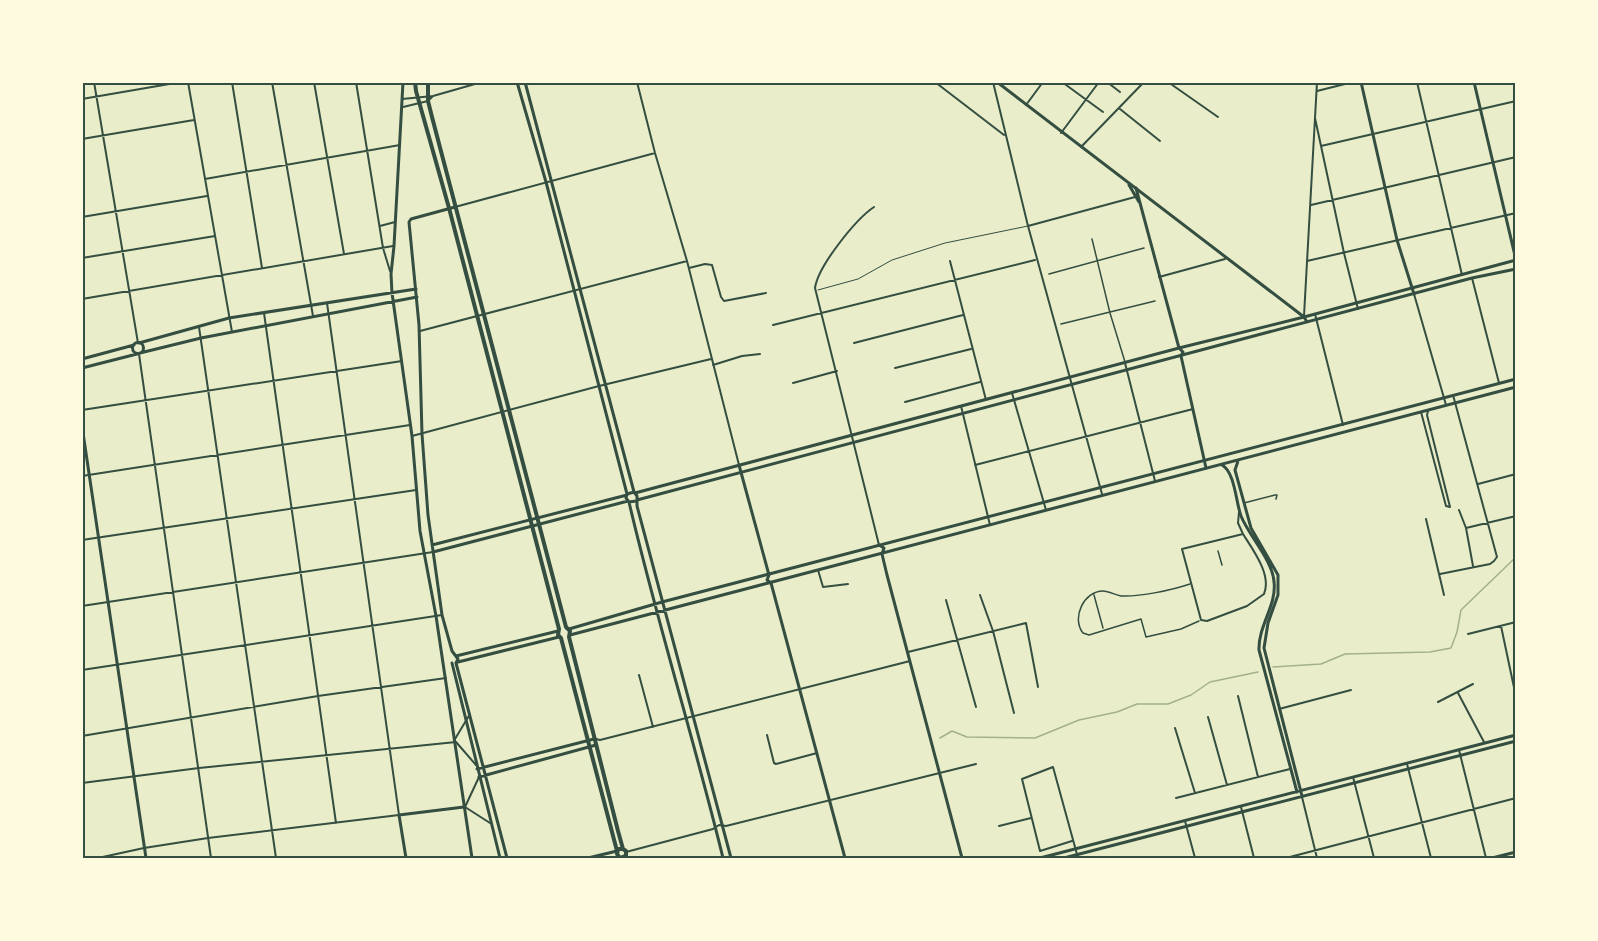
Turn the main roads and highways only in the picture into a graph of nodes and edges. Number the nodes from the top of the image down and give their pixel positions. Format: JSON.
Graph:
{"nodes":[{"id":1,"x":403,"y":82,"type":"edge"},
{"id":2,"x":416,"y":82,"type":"edge"},
{"id":3,"x":428,"y":82,"type":"edge"},
{"id":4,"x":517,"y":82,"type":"edge"},
{"id":5,"x":525,"y":82,"type":"edge"},
{"id":6,"x":995,"y":82,"type":"edge"},
{"id":7,"x":1361,"y":82,"type":"edge"},
{"id":8,"x":1474,"y":82,"type":"edge"},
{"id":9,"x":536,"y":123,"type":"junction"},
{"id":10,"x":529,"y":126,"type":"junction"},
{"id":11,"x":1128,"y":183,"type":"junction"},
{"id":12,"x":1136,"y":188,"type":"junction"},
{"id":13,"x":1140,"y":204,"type":"junction"},
{"id":14,"x":455,"y":207,"type":"junction"},
{"id":15,"x":449,"y":208,"type":"junction"},
{"id":16,"x":1515,"y":261,"type":"edge"},
{"id":17,"x":1515,"y":268,"type":"edge"},
{"id":18,"x":1412,"y":288,"type":"junction"},
{"id":19,"x":416,"y":289,"type":"junction"},
{"id":20,"x":392,"y":293,"type":"junction"},
{"id":21,"x":1414,"y":294,"type":"junction"},
{"id":22,"x":417,"y":297,"type":"junction"},
{"id":23,"x":394,"y":301,"type":"junction"},
{"id":24,"x":1304,"y":317,"type":"junction"},
{"id":25,"x":1307,"y":322,"type":"junction"},
{"id":26,"x":139,"y":343,"type":"junction"},
{"id":27,"x":134,"y":345,"type":"junction"},
{"id":28,"x":1179,"y":348,"type":"junction"},
{"id":29,"x":139,"y":354,"type":"junction"},
{"id":30,"x":1181,"y":356,"type":"junction"},
{"id":31,"x":82,"y":359,"type":"edge"},
{"id":32,"x":82,"y":368,"type":"edge"},
{"id":33,"x":1515,"y":379,"type":"edge"},
{"id":34,"x":1515,"y":387,"type":"edge"},
{"id":35,"x":1367,"y":418,"type":"junction"},
{"id":36,"x":82,"y":426,"type":"edge"},
{"id":37,"x":1368,"y":426,"type":"junction"},
{"id":38,"x":1282,"y":440,"type":"junction"},
{"id":39,"x":1283,"y":448,"type":"junction"},
{"id":40,"x":774,"y":457,"type":"junction"},
{"id":41,"x":1239,"y":460,"type":"junction"},
{"id":42,"x":775,"y":463,"type":"junction"},
{"id":43,"x":626,"y":464,"type":"junction"},
{"id":44,"x":1205,"y":464,"type":"junction"},
{"id":45,"x":1221,"y":464,"type":"junction"},
{"id":46,"x":620,"y":465,"type":"junction"},
{"id":47,"x":739,"y":465,"type":"junction"},
{"id":48,"x":742,"y":472,"type":"junction"},
{"id":49,"x":634,"y":493,"type":"junction"},
{"id":50,"x":627,"y":495,"type":"junction"},
{"id":51,"x":636,"y":500,"type":"junction"},
{"id":52,"x":628,"y":502,"type":"junction"},
{"id":53,"x":595,"y":504,"type":"junction"},
{"id":54,"x":597,"y":510,"type":"junction"},
{"id":55,"x":537,"y":518,"type":"junction"},
{"id":56,"x":530,"y":520,"type":"junction"},
{"id":57,"x":539,"y":525,"type":"junction"},
{"id":58,"x":501,"y":527,"type":"junction"},
{"id":59,"x":532,"y":527,"type":"junction"},
{"id":60,"x":503,"y":535,"type":"junction"},
{"id":61,"x":466,"y":536,"type":"junction"},
{"id":62,"x":468,"y":544,"type":"junction"},
{"id":63,"x":432,"y":545,"type":"junction"},
{"id":64,"x":879,"y":545,"type":"junction"},
{"id":65,"x":433,"y":552,"type":"junction"},
{"id":66,"x":882,"y":554,"type":"junction"},
{"id":67,"x":822,"y":560,"type":"junction"},
{"id":68,"x":825,"y":568,"type":"junction"},
{"id":69,"x":550,"y":569,"type":"junction"},
{"id":70,"x":544,"y":572,"type":"junction"},
{"id":71,"x":769,"y":575,"type":"junction"},
{"id":72,"x":771,"y":583,"type":"junction"},
{"id":73,"x":662,"y":602,"type":"junction"},
{"id":74,"x":654,"y":604,"type":"junction"},
{"id":75,"x":664,"y":610,"type":"junction"},
{"id":76,"x":656,"y":613,"type":"junction"},
{"id":77,"x":567,"y":628,"type":"junction"},
{"id":78,"x":559,"y":630,"type":"junction"},
{"id":79,"x":569,"y":636,"type":"junction"},
{"id":80,"x":560,"y":638,"type":"junction"},
{"id":81,"x":502,"y":645,"type":"junction"},
{"id":82,"x":504,"y":652,"type":"junction"},
{"id":83,"x":454,"y":656,"type":"junction"},
{"id":84,"x":455,"y":663,"type":"junction"},
{"id":85,"x":1515,"y":737,"type":"edge"},
{"id":86,"x":595,"y":739,"type":"junction"},
{"id":87,"x":589,"y":741,"type":"junction"},
{"id":88,"x":596,"y":745,"type":"junction"},
{"id":89,"x":590,"y":747,"type":"junction"},
{"id":90,"x":1460,"y":752,"type":"junction"},
{"id":91,"x":1408,"y":766,"type":"junction"},
{"id":92,"x":476,"y":767,"type":"junction"},
{"id":93,"x":484,"y":768,"type":"junction"},
{"id":94,"x":486,"y":775,"type":"junction"},
{"id":95,"x":479,"y":777,"type":"junction"},
{"id":96,"x":1298,"y":791,"type":"junction"},
{"id":97,"x":1301,"y":798,"type":"junction"},
{"id":98,"x":465,"y":807,"type":"junction"},
{"id":99,"x":1146,"y":830,"type":"junction"},
{"id":100,"x":1148,"y":837,"type":"junction"},
{"id":101,"x":617,"y":851,"type":"junction"},
{"id":102,"x":1515,"y":852,"type":"edge"},
{"id":103,"x":623,"y":855,"type":"edge"},
{"id":104,"x":1078,"y":857,"type":"edge"},
{"id":105,"x":146,"y":858,"type":"edge"},
{"id":106,"x":406,"y":858,"type":"edge"},
{"id":107,"x":472,"y":858,"type":"edge"},
{"id":108,"x":500,"y":858,"type":"edge"},
{"id":109,"x":507,"y":858,"type":"edge"},
{"id":110,"x":588,"y":858,"type":"edge"},
{"id":111,"x":613,"y":858,"type":"edge"},
{"id":112,"x":723,"y":858,"type":"edge"},
{"id":113,"x":731,"y":858,"type":"edge"},
{"id":114,"x":845,"y":858,"type":"edge"},
{"id":115,"x":962,"y":858,"type":"edge"},
{"id":116,"x":1040,"y":858,"type":"edge"},
{"id":117,"x":1064,"y":858,"type":"edge"},
{"id":118,"x":1492,"y":858,"type":"edge"}],
"edges":[{"from":1,"to":20,"type":"main road"},
{"from":2,"to":15,"type":"main road"},
{"from":3,"to":14,"type":"main road"},
{"from":4,"to":10,"type":"main road"},
{"from":5,"to":9,"type":"main road"},
{"from":6,"to":11,"type":"main road"},
{"from":7,"to":18,"type":"main road"},
{"from":8,"to":16,"type":"main road"},
{"from":9,"to":10,"type":"main road"},
{"from":9,"to":43,"type":"main road"},
{"from":10,"to":46,"type":"main road"},
{"from":11,"to":12,"type":"main road"},
{"from":11,"to":13,"type":"main road"},
{"from":12,"to":13,"type":"main road"},
{"from":12,"to":24,"type":"main road"},
{"from":13,"to":28,"type":"main road"},
{"from":14,"to":15,"type":"main road"},
{"from":14,"to":55,"type":"main road"},
{"from":15,"to":19,"type":"main road"},
{"from":15,"to":56,"type":"main road"},
{"from":16,"to":17,"type":"main road"},
{"from":16,"to":18,"type":"main road"},
{"from":17,"to":21,"type":"main road"},
{"from":18,"to":21,"type":"main road"},
{"from":18,"to":24,"type":"main road"},
{"from":19,"to":20,"type":"main road"},
{"from":19,"to":22,"type":"main road"},
{"from":20,"to":23,"type":"main road"},
{"from":20,"to":26,"type":"main road"},
{"from":21,"to":25,"type":"main road"},
{"from":22,"to":23,"type":"main road"},
{"from":22,"to":63,"type":"main road"},
{"from":23,"to":29,"type":"main road"},
{"from":23,"to":98,"type":"main road"},
{"from":24,"to":25,"type":"main road"},
{"from":24,"to":28,"type":"main road"},
{"from":25,"to":30,"type":"main road"},
{"from":26,"to":27,"type":"main road"},
{"from":26,"to":29,"type":"main road"},
{"from":27,"to":29,"type":"main road"},
{"from":27,"to":31,"type":"main road"},
{"from":28,"to":30,"type":"main road"},
{"from":28,"to":40,"type":"main road"},
{"from":29,"to":32,"type":"main road"},
{"from":30,"to":42,"type":"main road"},
{"from":30,"to":44,"type":"main road"},
{"from":33,"to":35,"type":"main road"},
{"from":34,"to":37,"type":"main road"},
{"from":35,"to":37,"type":"main road"},
{"from":35,"to":38,"type":"main road"},
{"from":36,"to":105,"type":"main road"},
{"from":37,"to":39,"type":"main road"},
{"from":38,"to":39,"type":"main road"},
{"from":38,"to":44,"type":"main road"},
{"from":39,"to":41,"type":"main road"},
{"from":40,"to":42,"type":"main road"},
{"from":40,"to":47,"type":"main road"},
{"from":41,"to":45,"type":"main road"},
{"from":41,"to":96,"type":"main road"},
{"from":42,"to":48,"type":"main road"},
{"from":43,"to":46,"type":"main road"},
{"from":43,"to":49,"type":"main road"},
{"from":44,"to":45,"type":"main road"},
{"from":44,"to":64,"type":"main road"},
{"from":44,"to":66,"type":"main road"},
{"from":45,"to":96,"type":"main road"},
{"from":46,"to":50,"type":"main road"},
{"from":47,"to":48,"type":"main road"},
{"from":47,"to":49,"type":"main road"},
{"from":48,"to":51,"type":"main road"},
{"from":48,"to":71,"type":"main road"},
{"from":49,"to":50,"type":"main road"},
{"from":49,"to":51,"type":"main road"},
{"from":50,"to":52,"type":"main road"},
{"from":50,"to":53,"type":"main road"},
{"from":51,"to":52,"type":"main road"},
{"from":51,"to":73,"type":"main road"},
{"from":52,"to":54,"type":"main road"},
{"from":52,"to":74,"type":"main road"},
{"from":53,"to":54,"type":"main road"},
{"from":53,"to":55,"type":"main road"},
{"from":54,"to":57,"type":"main road"},
{"from":55,"to":56,"type":"main road"},
{"from":55,"to":57,"type":"main road"},
{"from":56,"to":58,"type":"main road"},
{"from":56,"to":59,"type":"main road"},
{"from":57,"to":59,"type":"main road"},
{"from":57,"to":69,"type":"main road"},
{"from":58,"to":60,"type":"main road"},
{"from":58,"to":61,"type":"main road"},
{"from":59,"to":60,"type":"main road"},
{"from":59,"to":70,"type":"main road"},
{"from":60,"to":62,"type":"main road"},
{"from":61,"to":62,"type":"main road"},
{"from":61,"to":63,"type":"main road"},
{"from":62,"to":65,"type":"main road"},
{"from":63,"to":65,"type":"main road"},
{"from":64,"to":66,"type":"main road"},
{"from":64,"to":67,"type":"main road"},
{"from":65,"to":83,"type":"main road"},
{"from":66,"to":68,"type":"main road"},
{"from":66,"to":115,"type":"main road"},
{"from":67,"to":68,"type":"main road"},
{"from":67,"to":71,"type":"main road"},
{"from":68,"to":72,"type":"main road"},
{"from":69,"to":70,"type":"main road"},
{"from":69,"to":77,"type":"main road"},
{"from":70,"to":78,"type":"main road"},
{"from":71,"to":72,"type":"main road"},
{"from":71,"to":73,"type":"main road"},
{"from":72,"to":75,"type":"main road"},
{"from":72,"to":114,"type":"main road"},
{"from":73,"to":74,"type":"main road"},
{"from":73,"to":75,"type":"main road"},
{"from":74,"to":76,"type":"main road"},
{"from":74,"to":77,"type":"main road"},
{"from":75,"to":76,"type":"main road"},
{"from":75,"to":113,"type":"main road"},
{"from":76,"to":79,"type":"main road"},
{"from":76,"to":112,"type":"main road"},
{"from":77,"to":78,"type":"main road"},
{"from":77,"to":79,"type":"main road"},
{"from":78,"to":80,"type":"main road"},
{"from":78,"to":81,"type":"main road"},
{"from":79,"to":80,"type":"main road"},
{"from":79,"to":86,"type":"main road"},
{"from":80,"to":82,"type":"main road"},
{"from":80,"to":87,"type":"main road"},
{"from":81,"to":82,"type":"main road"},
{"from":81,"to":83,"type":"main road"},
{"from":82,"to":84,"type":"main road"},
{"from":83,"to":84,"type":"main road"},
{"from":83,"to":84,"type":"main road"},
{"from":84,"to":92,"type":"main road"},
{"from":84,"to":93,"type":"main road"},
{"from":85,"to":90,"type":"main road"},
{"from":85,"to":90,"type":"main road"},
{"from":86,"to":87,"type":"main road"},
{"from":86,"to":88,"type":"main road"},
{"from":87,"to":89,"type":"main road"},
{"from":87,"to":93,"type":"main road"},
{"from":88,"to":89,"type":"main road"},
{"from":88,"to":103,"type":"main road"},
{"from":89,"to":94,"type":"main road"},
{"from":89,"to":101,"type":"main road"},
{"from":90,"to":91,"type":"main road"},
{"from":91,"to":96,"type":"main road"},
{"from":91,"to":97,"type":"main road"},
{"from":92,"to":93,"type":"main road"},
{"from":92,"to":95,"type":"main road"},
{"from":93,"to":94,"type":"main road"},
{"from":94,"to":95,"type":"main road"},
{"from":94,"to":109,"type":"main road"},
{"from":95,"to":108,"type":"main road"},
{"from":96,"to":97,"type":"main road"},
{"from":96,"to":99,"type":"main road"},
{"from":97,"to":100,"type":"main road"},
{"from":98,"to":106,"type":"main road"},
{"from":98,"to":107,"type":"main road"},
{"from":99,"to":100,"type":"main road"},
{"from":99,"to":116,"type":"main road"},
{"from":100,"to":104,"type":"main road"},
{"from":101,"to":103,"type":"main road"},
{"from":101,"to":110,"type":"main road"},
{"from":102,"to":118,"type":"main road"},
{"from":103,"to":111,"type":"main road"},
{"from":104,"to":117,"type":"main road"}]}
